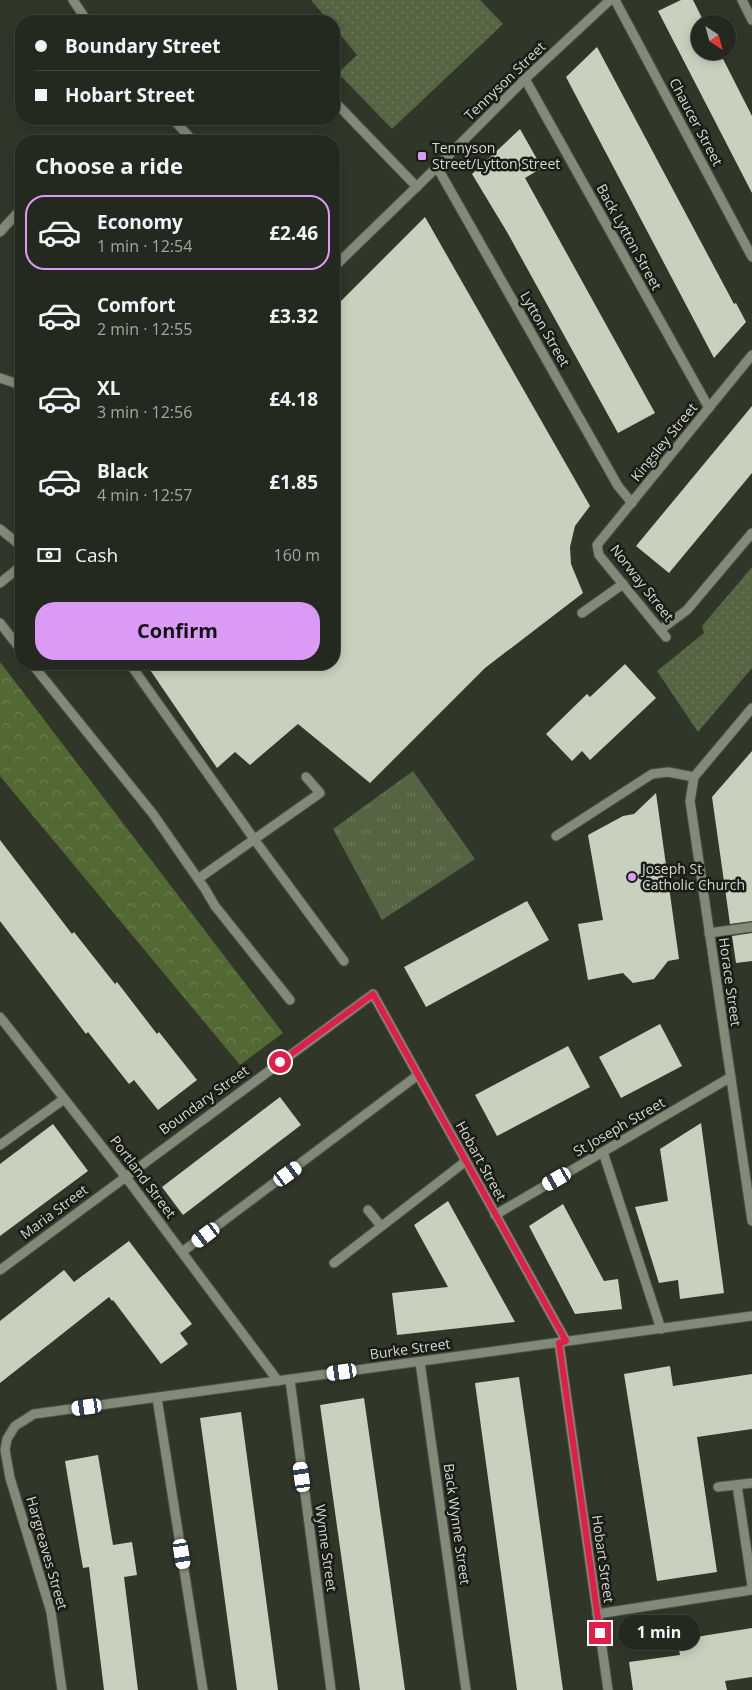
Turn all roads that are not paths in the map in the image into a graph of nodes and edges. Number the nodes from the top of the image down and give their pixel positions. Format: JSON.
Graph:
{"nodes":[{"id":1,"x":73,"y":0,"type":"edge"},
{"id":2,"x":610,"y":0,"type":"edge"},
{"id":3,"x":615,"y":0,"type":"edge"},
{"id":4,"x":742,"y":0,"type":"edge"},
{"id":5,"x":83,"y":15,"type":"edge"},
{"id":6,"x":752,"y":20,"type":"edge"},
{"id":7,"x":525,"y":78,"type":"junction"},
{"id":8,"x":340,"y":107,"type":"edge"},
{"id":9,"x":178,"y":125,"type":"edge"},
{"id":10,"x":188,"y":135,"type":"edge"},
{"id":11,"x":438,"y":167,"type":"junction"},
{"id":12,"x":417,"y":187,"type":"junction"},
{"id":13,"x":15,"y":216,"type":"edge"},
{"id":14,"x":0,"y":232,"type":"edge"},
{"id":15,"x":752,"y":257,"type":"edge"},
{"id":16,"x":340,"y":261,"type":"edge"},
{"id":17,"x":752,"y":356,"type":"edge"},
{"id":18,"x":0,"y":378,"type":"edge"},
{"id":19,"x":15,"y":383,"type":"edge"},
{"id":20,"x":709,"y":408,"type":"junction"},
{"id":21,"x":632,"y":503,"type":"junction"},
{"id":22,"x":0,"y":529,"type":"edge"},
{"id":23,"x":752,"y":533,"type":"edge"},
{"id":24,"x":15,"y":541,"type":"edge"},
{"id":25,"x":597,"y":545,"type":"joint"},
{"id":26,"x":15,"y":571,"type":"edge"},
{"id":27,"x":0,"y":583,"type":"edge"},
{"id":28,"x":623,"y":584,"type":"junction"},
{"id":29,"x":582,"y":612,"type":"dead end"},
{"id":30,"x":0,"y":623,"type":"edge"},
{"id":31,"x":15,"y":642,"type":"edge"},
{"id":32,"x":37,"y":670,"type":"edge"},
{"id":33,"x":134,"y":670,"type":"edge"},
{"id":34,"x":752,"y":708,"type":"edge"},
{"id":35,"x":306,"y":776,"type":"dead end"},
{"id":36,"x":694,"y":777,"type":"junction"},
{"id":37,"x":556,"y":836,"type":"dead end"},
{"id":38,"x":254,"y":839,"type":"junction"},
{"id":39,"x":198,"y":879,"type":"junction"},
{"id":40,"x":752,"y":927,"type":"edge"},
{"id":41,"x":709,"y":933,"type":"junction"},
{"id":42,"x":344,"y":961,"type":"dead end"},
{"id":43,"x":373,"y":994,"type":"joint"},
{"id":44,"x":290,"y":1000,"type":"dead end"},
{"id":45,"x":0,"y":1017,"type":"edge"},
{"id":46,"x":418,"y":1076,"type":"junction"},
{"id":47,"x":731,"y":1078,"type":"junction"},
{"id":48,"x":64,"y":1099,"type":"junction"},
{"id":49,"x":0,"y":1145,"type":"edge"},
{"id":50,"x":603,"y":1152,"type":"junction"},
{"id":51,"x":466,"y":1161,"type":"junction"},
{"id":52,"x":125,"y":1176,"type":"junction"},
{"id":53,"x":368,"y":1210,"type":"dead end"},
{"id":54,"x":495,"y":1214,"type":"junction"},
{"id":55,"x":752,"y":1221,"type":"edge"},
{"id":56,"x":381,"y":1226,"type":"junction"},
{"id":57,"x":182,"y":1252,"type":"junction"},
{"id":58,"x":334,"y":1262,"type":"dead end"},
{"id":59,"x":0,"y":1270,"type":"edge"},
{"id":60,"x":752,"y":1316,"type":"edge"},
{"id":61,"x":661,"y":1329,"type":"junction"},
{"id":62,"x":562,"y":1342,"type":"junction"},
{"id":63,"x":420,"y":1362,"type":"junction"},
{"id":64,"x":290,"y":1380,"type":"junction"},
{"id":65,"x":278,"y":1381,"type":"junction"},
{"id":66,"x":157,"y":1398,"type":"junction"},
{"id":67,"x":15,"y":1426,"type":"joint"},
{"id":68,"x":752,"y":1483,"type":"edge"},
{"id":69,"x":737,"y":1485,"type":"junction"},
{"id":70,"x":718,"y":1487,"type":"dead end"},
{"id":71,"x":752,"y":1588,"type":"edge"},
{"id":72,"x":597,"y":1614,"type":"junction"},
{"id":73,"x":62,"y":1690,"type":"edge"},
{"id":74,"x":203,"y":1690,"type":"edge"},
{"id":75,"x":331,"y":1690,"type":"edge"},
{"id":76,"x":466,"y":1690,"type":"edge"},
{"id":77,"x":608,"y":1690,"type":"edge"}],
"edges":[{"from":1,"to":5,"type":"street"},
{"from":2,"to":7,"type":"street","name":"Tennyson Street"},
{"from":3,"to":15,"type":"street","name":"Chaucer Street"},
{"from":4,"to":6,"type":"street"},
{"from":7,"to":11,"type":"street","name":"Tennyson Street"},
{"from":7,"to":20,"type":"street","name":"Back Lytton Street"},
{"from":8,"to":12,"type":"street"},
{"from":9,"to":10,"type":"street"},
{"from":11,"to":12,"type":"street","name":"Tennyson Street"},
{"from":11,"to":21,"type":"street","name":"Lytton Street"},
{"from":12,"to":16,"type":"street","name":"Tennyson Street"},
{"from":13,"to":14,"type":"street"},
{"from":17,"to":20,"type":"street","name":"Kingsley Street"},
{"from":18,"to":19,"type":"street"},
{"from":20,"to":21,"type":"street","name":"Kingsley Street"},
{"from":21,"to":25,"type":"street","name":"Kingsley Street"},
{"from":22,"to":24,"type":"street"},
{"from":23,"to":28,"type":"street","name":"Norway Street"},
{"from":25,"to":28,"type":"street","name":"Norway Street"},
{"from":26,"to":27,"type":"street"},
{"from":28,"to":29,"type":"street"},
{"from":30,"to":31,"type":"street"},
{"from":32,"to":39,"type":"street"},
{"from":33,"to":38,"type":"street"},
{"from":34,"to":36,"type":"street"},
{"from":35,"to":38,"type":"street"},
{"from":36,"to":37,"type":"street"},
{"from":36,"to":41,"type":"street","name":"Horace Street"},
{"from":38,"to":39,"type":"street"},
{"from":38,"to":42,"type":"street"},
{"from":39,"to":44,"type":"street"},
{"from":40,"to":41,"type":"street"},
{"from":41,"to":47,"type":"street","name":"Horace Street"},
{"from":43,"to":46,"type":"street","name":"Hobart Street"},
{"from":43,"to":52,"type":"street","name":"Boundary Street"},
{"from":45,"to":48,"type":"street","name":"Portland Street"},
{"from":46,"to":51,"type":"street","name":"Hobart Street"},
{"from":46,"to":57,"type":"street"},
{"from":47,"to":50,"type":"street","name":"St Joseph Street"},
{"from":47,"to":55,"type":"street","name":"Horace Street"},
{"from":48,"to":49,"type":"street"},
{"from":48,"to":52,"type":"street","name":"Portland Street"},
{"from":50,"to":54,"type":"street","name":"St Joseph Street"},
{"from":50,"to":61,"type":"street"},
{"from":51,"to":54,"type":"street","name":"Hobart Street"},
{"from":51,"to":56,"type":"street"},
{"from":52,"to":57,"type":"street","name":"Portland Street"},
{"from":52,"to":59,"type":"street","name":"Maria Street"},
{"from":53,"to":56,"type":"street"},
{"from":54,"to":62,"type":"street","name":"Hobart Street"},
{"from":56,"to":58,"type":"street"},
{"from":57,"to":65,"type":"street","name":"Portland Street"},
{"from":60,"to":61,"type":"street","name":"Burke Street"},
{"from":61,"to":62,"type":"street","name":"Burke Street"},
{"from":62,"to":63,"type":"street","name":"Burke Street"},
{"from":62,"to":72,"type":"street","name":"Hobart Street"},
{"from":63,"to":64,"type":"street","name":"Burke Street"},
{"from":63,"to":76,"type":"street","name":"Back Wynne Street"},
{"from":64,"to":65,"type":"street","name":"Burke Street"},
{"from":64,"to":75,"type":"street","name":"Wynne Street"},
{"from":65,"to":66,"type":"street","name":"Burke Street"},
{"from":66,"to":67,"type":"street","name":"Burke Street"},
{"from":66,"to":74,"type":"street"},
{"from":67,"to":73,"type":"street","name":"Hargreaves Street"},
{"from":68,"to":69,"type":"street"},
{"from":69,"to":70,"type":"street"},
{"from":69,"to":71,"type":"street"},
{"from":71,"to":72,"type":"street"},
{"from":72,"to":77,"type":"street","name":"Hobart Street"}]}
